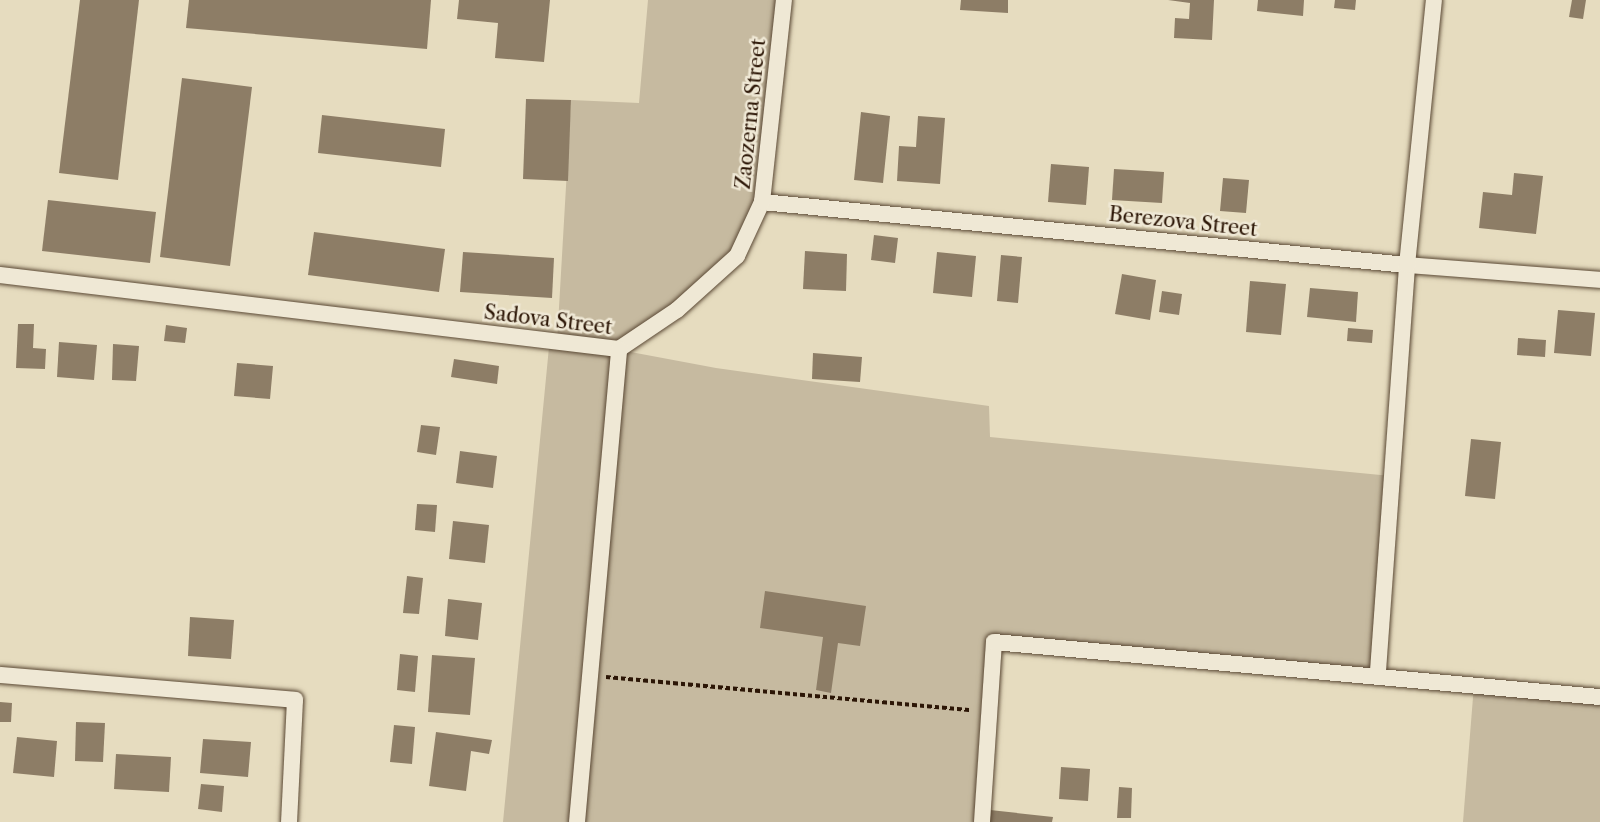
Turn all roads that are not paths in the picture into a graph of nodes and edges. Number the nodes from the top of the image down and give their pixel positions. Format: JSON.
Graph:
{"nodes":[{"id":1,"x":784,"y":0,"type":"edge"},
{"id":2,"x":1434,"y":0,"type":"edge"},
{"id":3,"x":762,"y":202,"type":"junction"},
{"id":4,"x":1407,"y":265,"type":"junction"},
{"id":5,"x":0,"y":274,"type":"edge"},
{"id":6,"x":1600,"y":280,"type":"edge"},
{"id":7,"x":619,"y":350,"type":"junction"},
{"id":8,"x":1378,"y":671,"type":"dead end"},
{"id":9,"x":0,"y":675,"type":"edge"},
{"id":10,"x":1600,"y":697,"type":"edge"},
{"id":11,"x":289,"y":822,"type":"edge"},
{"id":12,"x":577,"y":822,"type":"edge"},
{"id":13,"x":982,"y":822,"type":"edge"}],
"edges":[{"from":1,"to":3,"type":"street","name":"Zaozerna Street"},
{"from":2,"to":4,"type":"street"},
{"from":3,"to":4,"type":"street","name":"Berezova Street"},
{"from":3,"to":7,"type":"street","name":"Zaozerna Street"},
{"from":4,"to":6,"type":"street","name":"Berezova Street"},
{"from":4,"to":8,"type":"street"},
{"from":5,"to":7,"type":"street","name":"Sadova Street"},
{"from":7,"to":12,"type":"street","name":"Sadova Street"},
{"from":9,"to":11,"type":"street"},
{"from":10,"to":13,"type":"street"}]}
